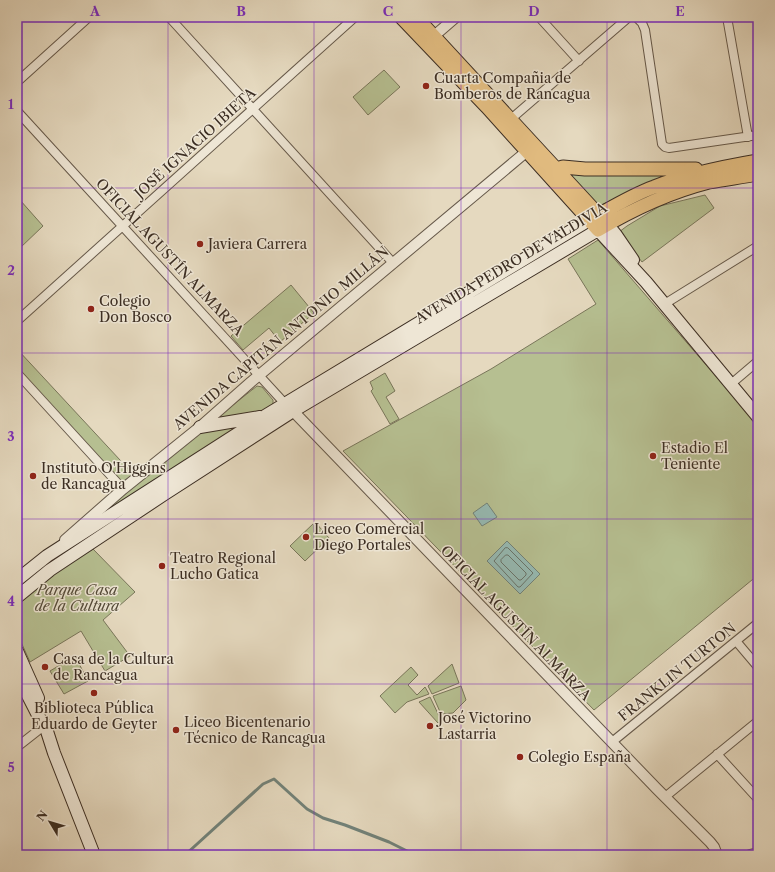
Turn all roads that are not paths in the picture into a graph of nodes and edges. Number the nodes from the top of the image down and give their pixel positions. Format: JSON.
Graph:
{"nodes":[{"id":1,"x":89,"y":17,"type":"edge"},
{"id":2,"x":169,"y":17,"type":"edge"},
{"id":3,"x":355,"y":17,"type":"edge"},
{"id":4,"x":401,"y":17,"type":"edge"},
{"id":5,"x":416,"y":17,"type":"edge"},
{"id":6,"x":456,"y":17,"type":"edge"},
{"id":7,"x":540,"y":17,"type":"edge"},
{"id":8,"x":629,"y":17,"type":"edge"},
{"id":9,"x":636,"y":17,"type":"edge"},
{"id":10,"x":727,"y":17,"type":"edge"},
{"id":11,"x":434,"y":36,"type":"junction"},
{"id":12,"x":579,"y":61,"type":"junction"},
{"id":13,"x":458,"y":69,"type":"junction"},
{"id":14,"x":17,"y":82,"type":"edge"},
{"id":15,"x":253,"y":108,"type":"junction"},
{"id":16,"x":17,"y":111,"type":"edge"},
{"id":17,"x":511,"y":119,"type":"junction"},
{"id":18,"x":758,"y":136,"type":"edge"},
{"id":19,"x":748,"y":137,"type":"junction"},
{"id":20,"x":531,"y":148,"type":"junction"},
{"id":21,"x":758,"y":161,"type":"edge"},
{"id":22,"x":716,"y":169,"type":"junction"},
{"id":23,"x":553,"y":172,"type":"junction"},
{"id":24,"x":758,"y":174,"type":"edge"},
{"id":25,"x":598,"y":222,"type":"junction"},
{"id":26,"x":122,"y":226,"type":"junction"},
{"id":27,"x":758,"y":246,"type":"edge"},
{"id":28,"x":393,"y":263,"type":"junction"},
{"id":29,"x":663,"y":305,"type":"junction"},
{"id":30,"x":17,"y":321,"type":"edge"},
{"id":31,"x":758,"y":362,"type":"edge"},
{"id":32,"x":17,"y":373,"type":"edge"},
{"id":33,"x":259,"y":375,"type":"junction"},
{"id":34,"x":731,"y":384,"type":"junction"},
{"id":35,"x":289,"y":407,"type":"junction"},
{"id":36,"x":265,"y":416,"type":"junction"},
{"id":37,"x":758,"y":416,"type":"edge"},
{"id":38,"x":200,"y":427,"type":"junction"},
{"id":39,"x":123,"y":489,"type":"junction"},
{"id":40,"x":47,"y":556,"type":"junction"},
{"id":41,"x":17,"y":580,"type":"edge"},
{"id":42,"x":17,"y":597,"type":"edge"},
{"id":43,"x":758,"y":623,"type":"edge"},
{"id":44,"x":736,"y":641,"type":"junction"},
{"id":45,"x":17,"y":652,"type":"edge"},
{"id":46,"x":758,"y":667,"type":"edge"},
{"id":47,"x":17,"y":674,"type":"edge"},
{"id":48,"x":758,"y":721,"type":"edge"},
{"id":49,"x":45,"y":725,"type":"junction"},
{"id":50,"x":612,"y":742,"type":"junction"},
{"id":51,"x":17,"y":746,"type":"edge"},
{"id":52,"x":717,"y":754,"type":"junction"},
{"id":53,"x":665,"y":797,"type":"junction"},
{"id":54,"x":758,"y":799,"type":"edge"},
{"id":55,"x":758,"y":853,"type":"edge"},
{"id":56,"x":94,"y":855,"type":"edge"},
{"id":57,"x":717,"y":855,"type":"edge"},
{"id":58,"x":750,"y":855,"type":"edge"}],
"edges":[{"from":1,"to":14,"type":"street"},
{"from":2,"to":15,"type":"street"},
{"from":3,"to":15,"type":"street","name":"JOSÉ IGNACIO IBIETA"},
{"from":4,"to":13,"type":"main road"},
{"from":5,"to":11,"type":"main road"},
{"from":6,"to":11,"type":"street"},
{"from":7,"to":12,"type":"street"},
{"from":8,"to":12,"type":"street"},
{"from":9,"to":19,"type":"street"},
{"from":10,"to":19,"type":"street"},
{"from":11,"to":13,"type":"main road"},
{"from":12,"to":17,"type":"street"},
{"from":13,"to":17,"type":"main road"},
{"from":13,"to":20,"type":"main road"},
{"from":15,"to":26,"type":"street","name":"JOSÉ IGNACIO IBIETA"},
{"from":15,"to":28,"type":"street"},
{"from":16,"to":26,"type":"street","name":"OFICIAL AGUSTÍN ALMARZA"},
{"from":17,"to":20,"type":"main road"},
{"from":18,"to":19,"type":"street"},
{"from":20,"to":23,"type":"main road"},
{"from":20,"to":28,"type":"street","name":"AVENIDA CAPITÁN ANTONIO MILLÁN"},
{"from":21,"to":22,"type":"main road","name":"AVENIDA PEDRO DE VALDIVIA"},
{"from":22,"to":23,"type":"main road","name":"AVENIDA PEDRO DE VALDIVIA"},
{"from":22,"to":25,"type":"main road","name":"AVENIDA PEDRO DE VALDIVIA"},
{"from":23,"to":25,"type":"main road"},
{"from":24,"to":25,"type":"main road","name":"AVENIDA PEDRO DE VALDIVIA"},
{"from":25,"to":29,"type":"main road"},
{"from":25,"to":35,"type":"main road","name":"AVENIDA PEDRO DE VALDIVIA"},
{"from":26,"to":30,"type":"street","name":"JOSÉ IGNACIO IBIETA"},
{"from":26,"to":33,"type":"street","name":"OFICIAL AGUSTÍN ALMARZA"},
{"from":27,"to":29,"type":"street"},
{"from":28,"to":33,"type":"street","name":"AVENIDA CAPITÁN ANTONIO MILLÁN"},
{"from":29,"to":34,"type":"main road"},
{"from":31,"to":34,"type":"street"},
{"from":32,"to":39,"type":"street"},
{"from":33,"to":35,"type":"street","name":"OFICIAL AGUSTÍN ALMARZA"},
{"from":33,"to":38,"type":"street","name":"AVENIDA CAPITÁN ANTONIO MILLÁN"},
{"from":34,"to":37,"type":"main road"},
{"from":35,"to":36,"type":"main road","name":"AVENIDA CAPITÁN ANTONIO MILLÁN"},
{"from":35,"to":42,"type":"main road"},
{"from":35,"to":50,"type":"street","name":"OFICIAL AGUSTÍN ALMARZA"},
{"from":36,"to":38,"type":"main road"},
{"from":36,"to":40,"type":"main road","name":"AVENIDA CAPITÁN ANTONIO MILLÁN"},
{"from":38,"to":39,"type":"street","name":"AVENIDA CAPITÁN ANTONIO MILLÁN"},
{"from":39,"to":40,"type":"street","name":"AVENIDA CAPITÁN ANTONIO MILLÁN"},
{"from":40,"to":41,"type":"main road","name":"AVENIDA CAPITÁN ANTONIO MILLÁN"},
{"from":43,"to":44,"type":"street","name":"FRANKLIN TURTON"},
{"from":44,"to":46,"type":"street"},
{"from":44,"to":50,"type":"street","name":"FRANKLIN TURTON"},
{"from":45,"to":49,"type":"main road"},
{"from":47,"to":49,"type":"main road"},
{"from":48,"to":52,"type":"street"},
{"from":49,"to":51,"type":"street"},
{"from":49,"to":56,"type":"main road"},
{"from":50,"to":53,"type":"street","name":"OFICIAL AGUSTÍN ALMARZA"},
{"from":52,"to":53,"type":"street"},
{"from":52,"to":54,"type":"street"},
{"from":53,"to":57,"type":"street","name":"OFICIAL AGUSTÍN ALMARZA"},
{"from":55,"to":58,"type":"street"}]}
